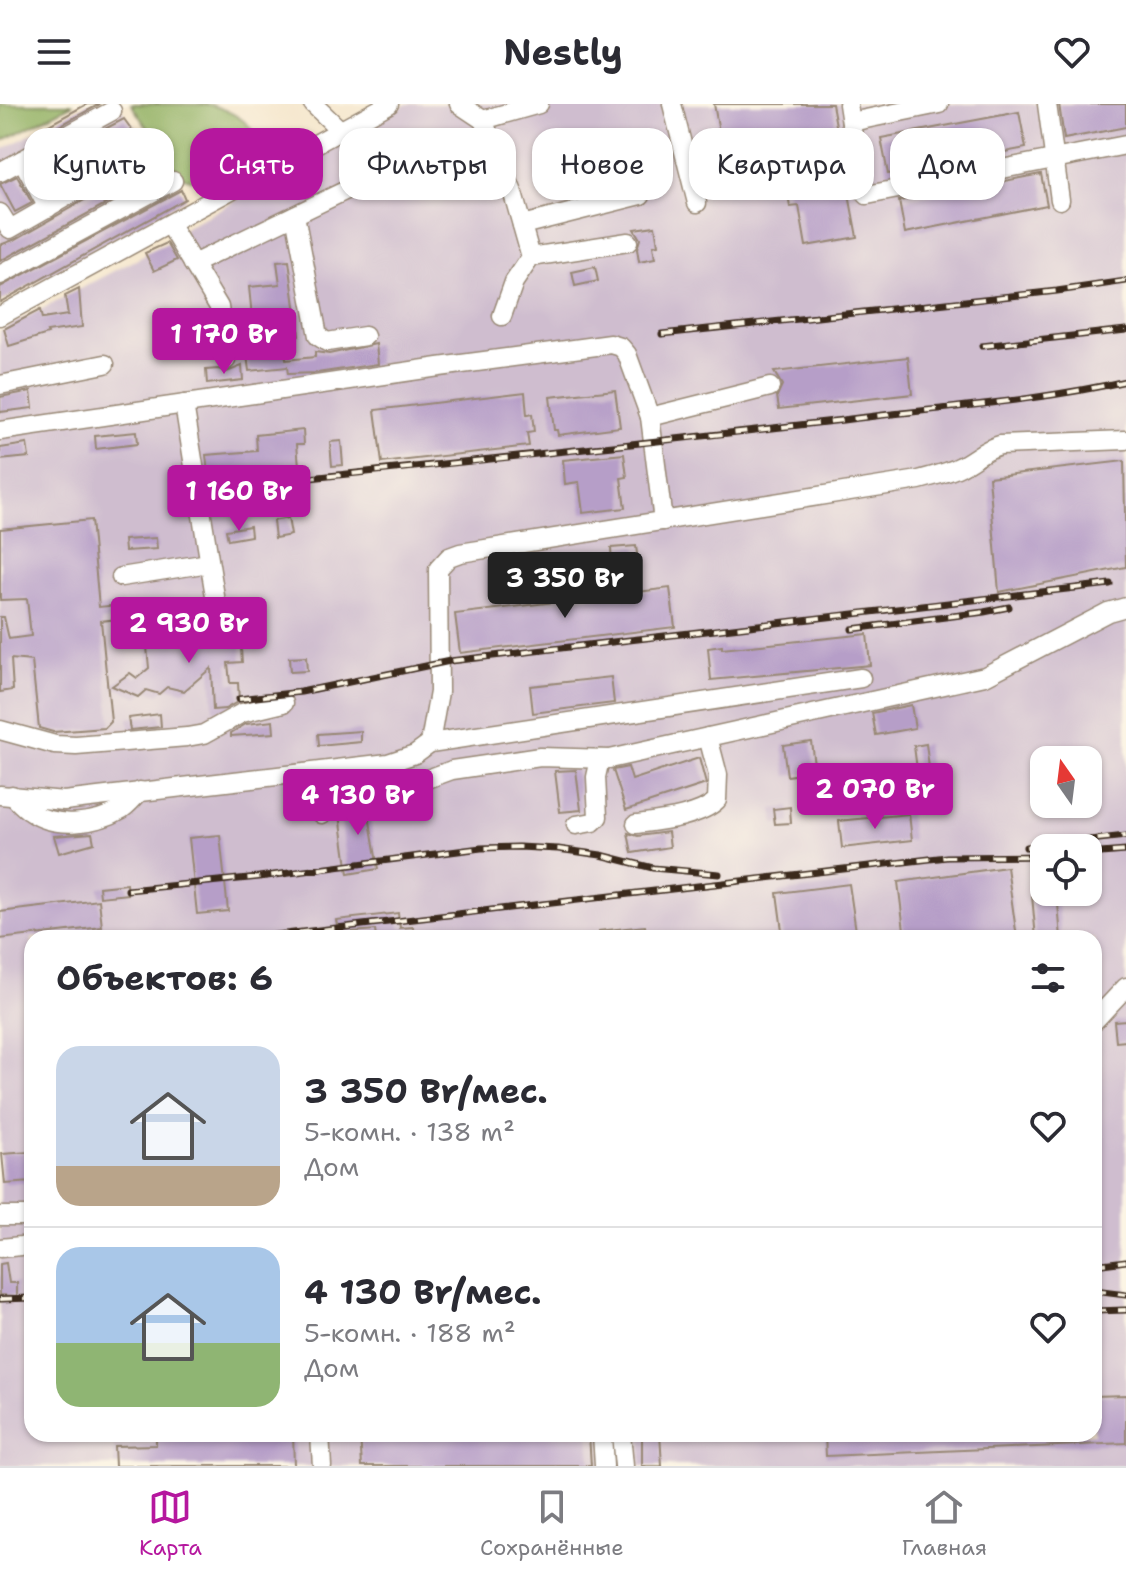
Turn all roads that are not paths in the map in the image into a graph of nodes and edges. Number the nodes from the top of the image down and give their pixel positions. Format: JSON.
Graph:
{"nodes":[{"id":1,"x":313,"y":104,"type":"edge"},
{"id":2,"x":389,"y":104,"type":"edge"},
{"id":3,"x":459,"y":104,"type":"edge"},
{"id":4,"x":539,"y":104,"type":"edge"},
{"id":5,"x":672,"y":104,"type":"edge"},
{"id":6,"x":939,"y":104,"type":"edge"},
{"id":7,"x":1047,"y":104,"type":"edge"},
{"id":8,"x":112,"y":111,"type":"dead end"},
{"id":9,"x":850,"y":113,"type":"edge"},
{"id":10,"x":483,"y":120,"type":"junction"},
{"id":11,"x":81,"y":128,"type":"edge"},
{"id":12,"x":344,"y":128,"type":"edge"},
{"id":13,"x":339,"y":129,"type":"edge"},
{"id":14,"x":339,"y":131,"type":"edge"},
{"id":15,"x":1126,"y":145,"type":"edge"},
{"id":16,"x":1055,"y":158,"type":"junction"},
{"id":17,"x":22,"y":160,"type":"joint"},
{"id":18,"x":0,"y":172,"type":"edge"},
{"id":19,"x":339,"y":194,"type":"edge"},
{"id":20,"x":62,"y":200,"type":"edge"},
{"id":21,"x":139,"y":200,"type":"edge"},
{"id":22,"x":621,"y":200,"type":"edge"},
{"id":23,"x":1060,"y":200,"type":"dead end"},
{"id":24,"x":697,"y":203,"type":"dead end"},
{"id":25,"x":48,"y":208,"type":"junction"},
{"id":26,"x":0,"y":213,"type":"edge"},
{"id":27,"x":295,"y":215,"type":"junction"},
{"id":28,"x":170,"y":225,"type":"junction"},
{"id":29,"x":522,"y":225,"type":"junction"},
{"id":30,"x":628,"y":242,"type":"dead end"},
{"id":31,"x":531,"y":257,"type":"junction"},
{"id":32,"x":193,"y":264,"type":"junction"},
{"id":33,"x":0,"y":275,"type":"edge"},
{"id":34,"x":0,"y":316,"type":"edge"},
{"id":35,"x":502,"y":316,"type":"dead end"},
{"id":36,"x":365,"y":336,"type":"dead end"},
{"id":37,"x":226,"y":360,"type":"dead end"},
{"id":38,"x":105,"y":364,"type":"dead end"},
{"id":39,"x":0,"y":385,"type":"edge"},
{"id":40,"x":770,"y":387,"type":"dead end"},
{"id":41,"x":184,"y":404,"type":"junction"},
{"id":42,"x":650,"y":417,"type":"junction"},
{"id":43,"x":0,"y":431,"type":"edge"},
{"id":44,"x":1126,"y":440,"type":"edge"},
{"id":45,"x":663,"y":521,"type":"junction"},
{"id":46,"x":209,"y":563,"type":"junction"},
{"id":47,"x":121,"y":577,"type":"dead end"},
{"id":48,"x":1126,"y":607,"type":"edge"},
{"id":49,"x":219,"y":621,"type":"dead end"},
{"id":50,"x":861,"y":678,"type":"dead end"},
{"id":51,"x":284,"y":703,"type":"dead end"},
{"id":52,"x":0,"y":730,"type":"edge"},
{"id":53,"x":708,"y":737,"type":"junction"},
{"id":54,"x":430,"y":743,"type":"junction"},
{"id":55,"x":600,"y":759,"type":"junction"},
{"id":56,"x":6,"y":795,"type":"edge"},
{"id":57,"x":322,"y":814,"type":"dead end"},
{"id":58,"x":636,"y":824,"type":"dead end"},
{"id":59,"x":576,"y":825,"type":"dead end"},
{"id":60,"x":1126,"y":987,"type":"edge"},
{"id":61,"x":1102,"y":1012,"type":"edge"},
{"id":62,"x":0,"y":1216,"type":"edge"},
{"id":63,"x":24,"y":1216,"type":"edge"},
{"id":64,"x":24,"y":1246,"type":"edge"},
{"id":65,"x":0,"y":1248,"type":"edge"},
{"id":66,"x":320,"y":1442,"type":"edge"},
{"id":67,"x":602,"y":1442,"type":"edge"},
{"id":68,"x":622,"y":1442,"type":"edge"},
{"id":69,"x":322,"y":1466,"type":"edge"},
{"id":70,"x":604,"y":1466,"type":"edge"},
{"id":71,"x":624,"y":1466,"type":"edge"}],
"edges":[{"from":1,"to":13,"type":"street"},
{"from":2,"to":12,"type":"street"},
{"from":3,"to":10,"type":"street"},
{"from":4,"to":10,"type":"street"},
{"from":5,"to":24,"type":"street"},
{"from":6,"to":9,"type":"street"},
{"from":7,"to":16,"type":"street"},
{"from":8,"to":11,"type":"street"},
{"from":9,"to":16,"type":"street"},
{"from":10,"to":29,"type":"street"},
{"from":14,"to":28,"type":"street"},
{"from":15,"to":16,"type":"street"},
{"from":16,"to":23,"type":"street"},
{"from":17,"to":18,"type":"street"},
{"from":17,"to":25,"type":"street"},
{"from":19,"to":27,"type":"street"},
{"from":20,"to":25,"type":"street"},
{"from":21,"to":33,"type":"street"},
{"from":22,"to":29,"type":"street"},
{"from":25,"to":26,"type":"street"},
{"from":27,"to":32,"type":"street"},
{"from":27,"to":36,"type":"street"},
{"from":28,"to":32,"type":"street"},
{"from":28,"to":34,"type":"street"},
{"from":29,"to":31,"type":"street"},
{"from":30,"to":31,"type":"street"},
{"from":31,"to":35,"type":"street"},
{"from":32,"to":37,"type":"street"},
{"from":38,"to":39,"type":"street"},
{"from":40,"to":42,"type":"street"},
{"from":41,"to":42,"type":"street"},
{"from":41,"to":43,"type":"street"},
{"from":41,"to":46,"type":"street"},
{"from":42,"to":45,"type":"street"},
{"from":44,"to":45,"type":"street"},
{"from":45,"to":54,"type":"street"},
{"from":46,"to":47,"type":"street"},
{"from":46,"to":49,"type":"street"},
{"from":48,"to":53,"type":"street"},
{"from":50,"to":54,"type":"street"},
{"from":51,"to":52,"type":"street"},
{"from":53,"to":55,"type":"street"},
{"from":53,"to":58,"type":"street"},
{"from":54,"to":56,"type":"street"},
{"from":55,"to":57,"type":"street"},
{"from":55,"to":59,"type":"street"},
{"from":60,"to":61,"type":"street"},
{"from":62,"to":63,"type":"street"},
{"from":64,"to":65,"type":"street"},
{"from":66,"to":69,"type":"street"},
{"from":67,"to":70,"type":"street"},
{"from":68,"to":71,"type":"street"}]}
